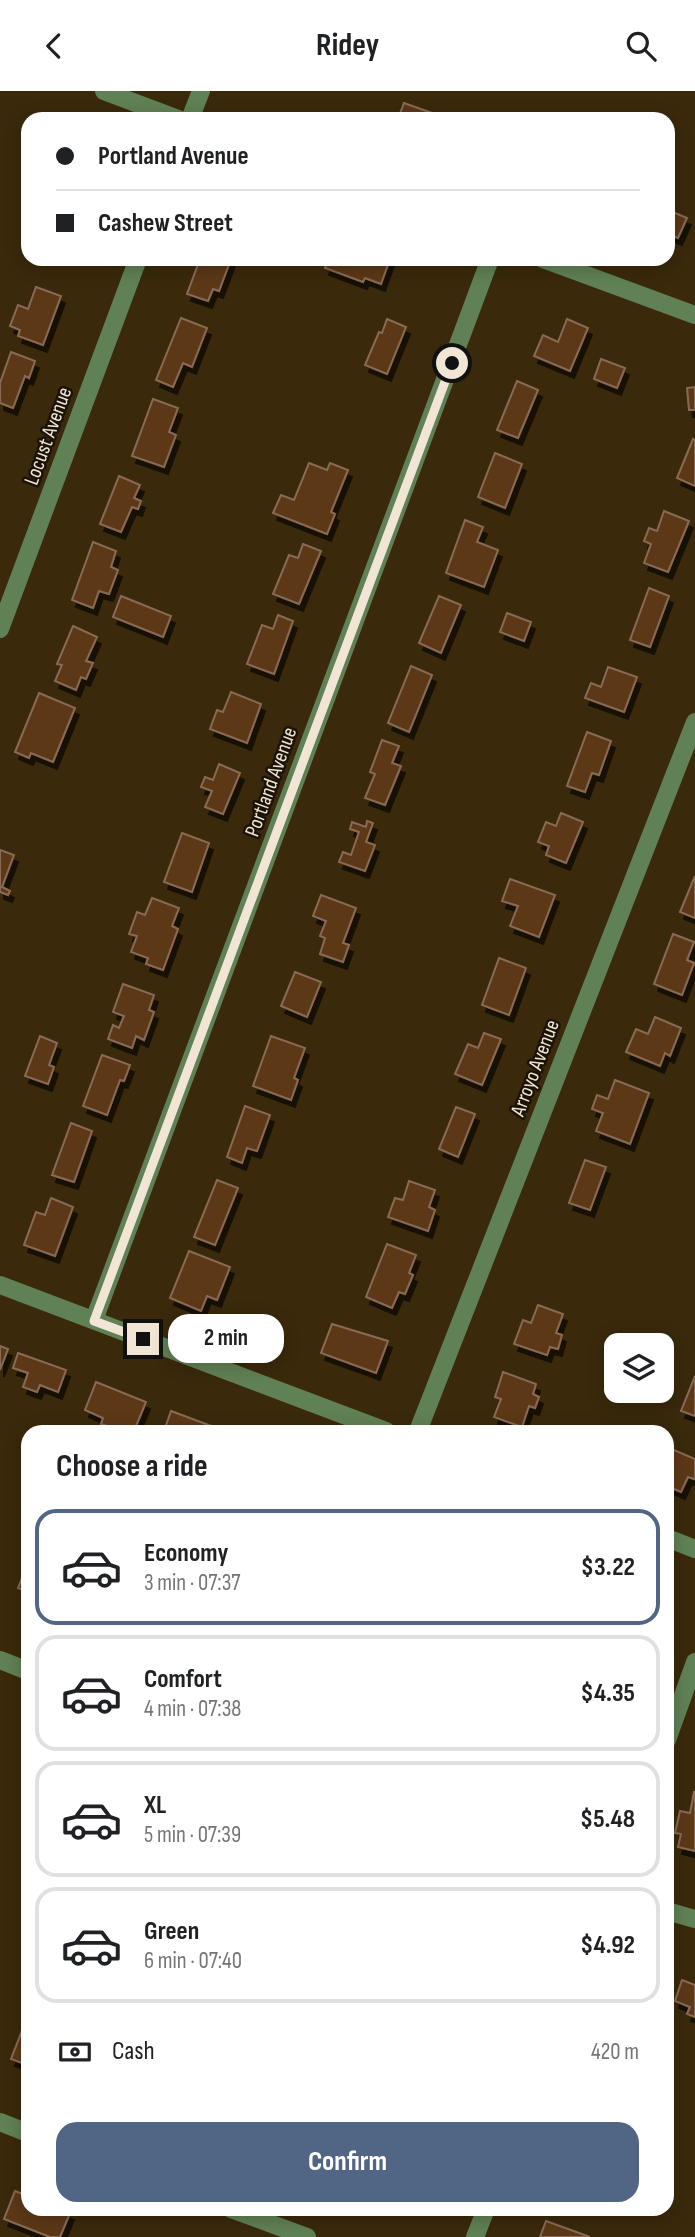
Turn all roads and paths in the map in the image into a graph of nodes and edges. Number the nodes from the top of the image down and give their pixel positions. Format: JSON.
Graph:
{"nodes":[{"id":1,"x":104,"y":91,"type":"edge"},
{"id":2,"x":201,"y":91,"type":"edge"},
{"id":3,"x":160,"y":112,"type":"edge"},
{"id":4,"x":193,"y":112,"type":"edge"},
{"id":5,"x":135,"y":266,"type":"edge"},
{"id":6,"x":487,"y":266,"type":"edge"},
{"id":7,"x":562,"y":266,"type":"edge"},
{"id":8,"x":695,"y":315,"type":"edge"},
{"id":9,"x":0,"y":629,"type":"edge"},
{"id":10,"x":695,"y":722,"type":"edge"},
{"id":11,"x":0,"y":1285,"type":"edge"},
{"id":12,"x":94,"y":1321,"type":"junction"},
{"id":13,"x":370,"y":1425,"type":"edge"},
{"id":14,"x":420,"y":1425,"type":"edge"},
{"id":15,"x":674,"y":1541,"type":"edge"},
{"id":16,"x":695,"y":1549,"type":"edge"},
{"id":17,"x":0,"y":1660,"type":"edge"},
{"id":18,"x":695,"y":1662,"type":"edge"},
{"id":19,"x":21,"y":1668,"type":"edge"},
{"id":20,"x":674,"y":1720,"type":"edge"},
{"id":21,"x":674,"y":1913,"type":"edge"},
{"id":22,"x":695,"y":1919,"type":"edge"},
{"id":23,"x":0,"y":2122,"type":"edge"},
{"id":24,"x":21,"y":2130,"type":"edge"},
{"id":25,"x":249,"y":2216,"type":"edge"},
{"id":26,"x":483,"y":2216,"type":"edge"},
{"id":27,"x":307,"y":2237,"type":"edge"},
{"id":28,"x":475,"y":2237,"type":"edge"}],
"edges":[{"from":1,"to":3,"type":"street"},
{"from":2,"to":4,"type":"street"},
{"from":5,"to":9,"type":"street","name":"Locust Avenue"},
{"from":6,"to":12,"type":"street","name":"Portland Avenue"},
{"from":7,"to":8,"type":"street"},
{"from":10,"to":14,"type":"street","name":"Arroyo Avenue"},
{"from":11,"to":12,"type":"street"},
{"from":12,"to":13,"type":"street"},
{"from":15,"to":16,"type":"street"},
{"from":17,"to":19,"type":"street"},
{"from":18,"to":20,"type":"street"},
{"from":21,"to":22,"type":"street"},
{"from":23,"to":24,"type":"street"},
{"from":25,"to":27,"type":"street"},
{"from":26,"to":28,"type":"street"}]}
